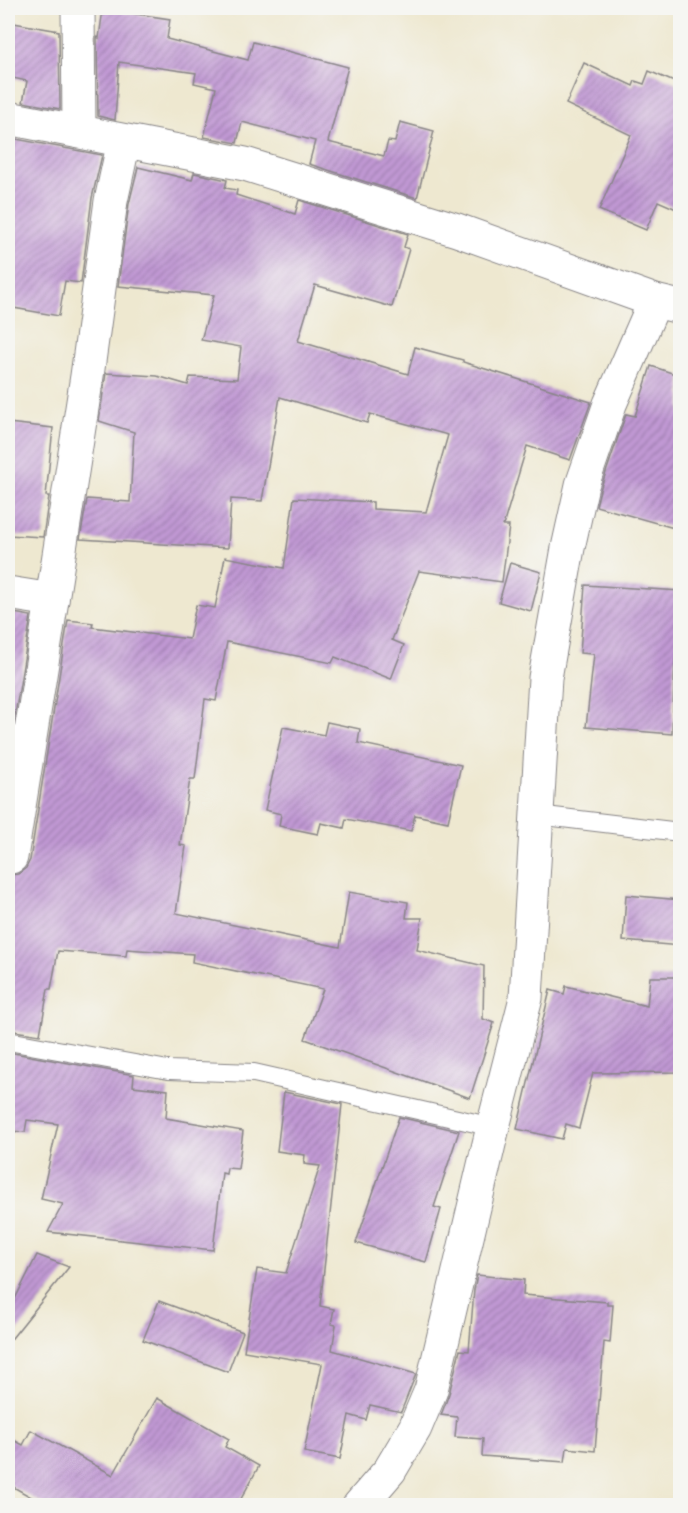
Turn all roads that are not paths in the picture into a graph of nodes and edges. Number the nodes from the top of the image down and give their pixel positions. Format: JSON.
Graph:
{"nodes":[{"id":1,"x":78,"y":8,"type":"edge"},
{"id":2,"x":8,"y":118,"type":"edge"},
{"id":3,"x":79,"y":131,"type":"junction"},
{"id":4,"x":124,"y":141,"type":"junction"},
{"id":5,"x":668,"y":304,"type":"edge"},
{"id":6,"x":8,"y":593,"type":"edge"},
{"id":7,"x":52,"y":600,"type":"junction"},
{"id":8,"x":537,"y":815,"type":"junction"},
{"id":9,"x":681,"y":832,"type":"edge"},
{"id":10,"x":11,"y":857,"type":"dead end"},
{"id":11,"x":8,"y":1041,"type":"edge"},
{"id":12,"x":493,"y":1127,"type":"junction"},
{"id":13,"x":359,"y":1506,"type":"edge"}],
"edges":[{"from":1,"to":3,"type":"street"},
{"from":2,"to":3,"type":"street"},
{"from":3,"to":4,"type":"street"},
{"from":4,"to":5,"type":"street"},
{"from":4,"to":7,"type":"street"},
{"from":5,"to":8,"type":"street"},
{"from":6,"to":7,"type":"street"},
{"from":7,"to":10,"type":"street"},
{"from":8,"to":9,"type":"lane"},
{"from":8,"to":12,"type":"street"},
{"from":11,"to":12,"type":"lane"},
{"from":12,"to":13,"type":"street"}]}
